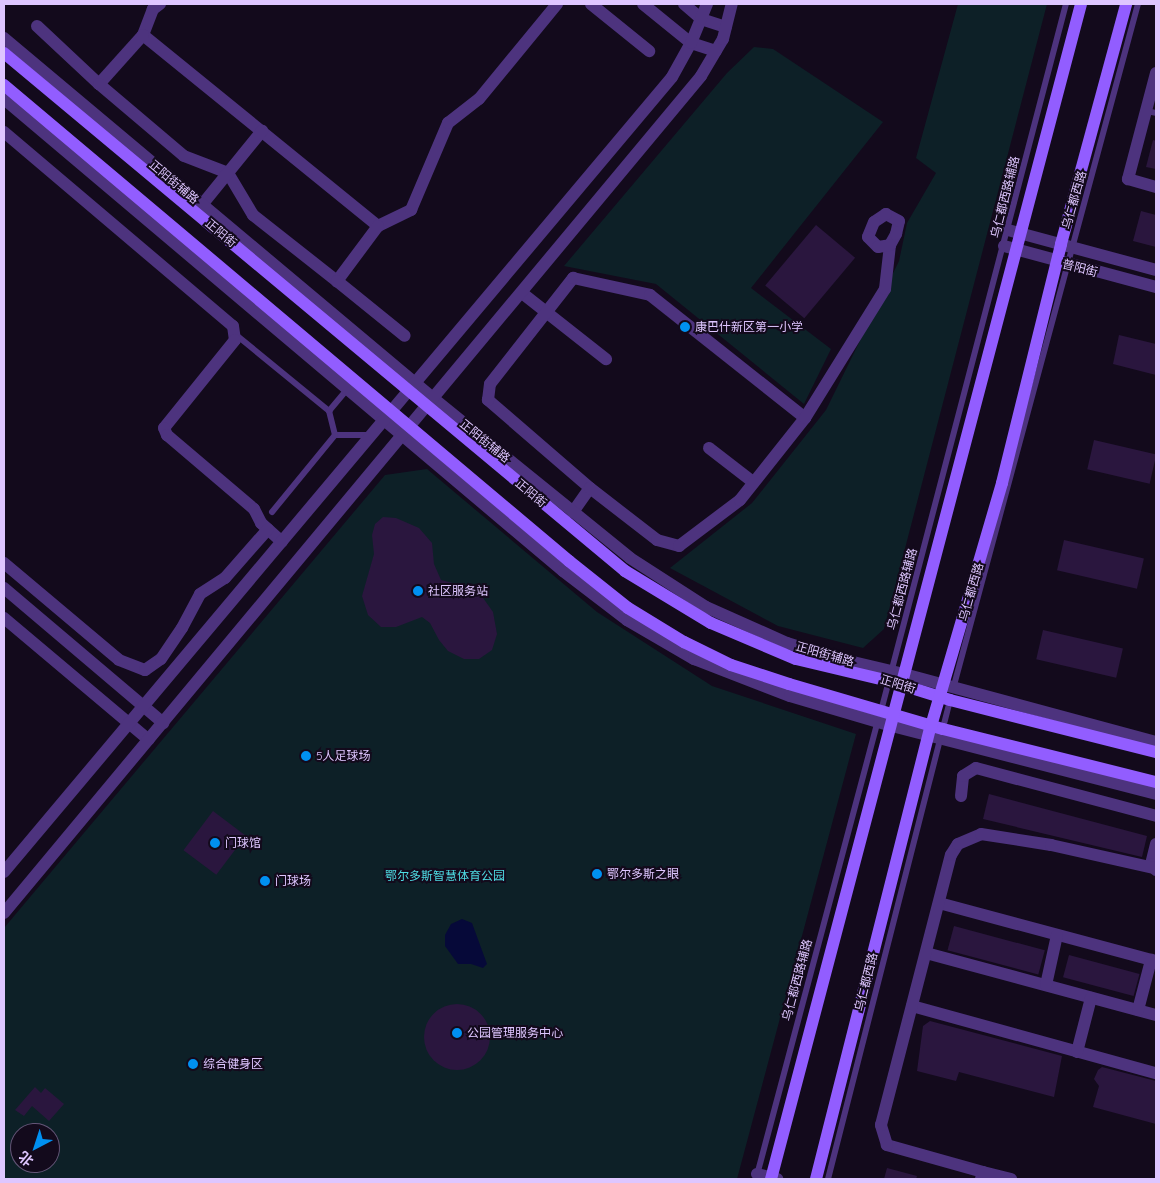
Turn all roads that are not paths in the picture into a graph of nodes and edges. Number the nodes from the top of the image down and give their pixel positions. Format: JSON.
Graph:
{"nodes":[{"id":1,"x":160,"y":4,"type":"edge"},
{"id":2,"x":556,"y":4,"type":"edge"},
{"id":3,"x":591,"y":4,"type":"edge"},
{"id":4,"x":643,"y":4,"type":"edge"},
{"id":5,"x":684,"y":4,"type":"edge"},
{"id":6,"x":707,"y":4,"type":"edge"},
{"id":7,"x":732,"y":4,"type":"edge"},
{"id":8,"x":1066,"y":4,"type":"edge"},
{"id":9,"x":1081,"y":4,"type":"edge"},
{"id":10,"x":1126,"y":4,"type":"edge"},
{"id":11,"x":1138,"y":4,"type":"edge"},
{"id":12,"x":701,"y":18,"type":"junction"},
{"id":13,"x":37,"y":26,"type":"dead end"},
{"id":14,"x":726,"y":27,"type":"junction"},
{"id":15,"x":143,"y":35,"type":"junction"},
{"id":16,"x":4,"y":38,"type":"edge"},
{"id":17,"x":691,"y":43,"type":"junction"},
{"id":18,"x":716,"y":51,"type":"junction"},
{"id":19,"x":649,"y":52,"type":"dead end"},
{"id":20,"x":4,"y":53,"type":"edge"},
{"id":21,"x":1156,"y":73,"type":"edge"},
{"id":22,"x":99,"y":84,"type":"junction"},
{"id":23,"x":4,"y":85,"type":"edge"},
{"id":24,"x":4,"y":99,"type":"edge"},
{"id":25,"x":1151,"y":112,"type":"edge"},
{"id":26,"x":262,"y":131,"type":"junction"},
{"id":27,"x":4,"y":132,"type":"edge"},
{"id":28,"x":228,"y":173,"type":"junction"},
{"id":29,"x":1156,"y":188,"type":"edge"},
{"id":30,"x":201,"y":206,"type":"junction"},
{"id":31,"x":378,"y":226,"type":"junction"},
{"id":32,"x":1014,"y":231,"type":"junction"},
{"id":33,"x":890,"y":245,"type":"dead end"},
{"id":34,"x":1066,"y":245,"type":"junction"},
{"id":35,"x":1010,"y":248,"type":"junction"},
{"id":36,"x":1062,"y":263,"type":"junction"},
{"id":37,"x":1156,"y":270,"type":"edge"},
{"id":38,"x":337,"y":281,"type":"junction"},
{"id":39,"x":1156,"y":287,"type":"edge"},
{"id":40,"x":522,"y":293,"type":"junction"},
{"id":41,"x":546,"y":313,"type":"junction"},
{"id":42,"x":234,"y":334,"type":"junction"},
{"id":43,"x":405,"y":336,"type":"dead end"},
{"id":44,"x":606,"y":359,"type":"dead end"},
{"id":45,"x":412,"y":386,"type":"junction"},
{"id":46,"x":348,"y":388,"type":"junction"},
{"id":47,"x":430,"y":403,"type":"junction"},
{"id":48,"x":329,"y":411,"type":"junction"},
{"id":49,"x":388,"y":415,"type":"junction"},
{"id":50,"x":804,"y":418,"type":"junction"},
{"id":51,"x":407,"y":432,"type":"junction"},
{"id":52,"x":335,"y":435,"type":"junction"},
{"id":53,"x":372,"y":435,"type":"junction"},
{"id":54,"x":709,"y":448,"type":"dead end"},
{"id":55,"x":753,"y":482,"type":"junction"},
{"id":56,"x":590,"y":488,"type":"junction"},
{"id":57,"x":272,"y":512,"type":"dead end"},
{"id":58,"x":573,"y":512,"type":"junction"},
{"id":59,"x":268,"y":529,"type":"junction"},
{"id":60,"x":282,"y":542,"type":"junction"},
{"id":61,"x":4,"y":563,"type":"edge"},
{"id":62,"x":4,"y":588,"type":"edge"},
{"id":63,"x":4,"y":618,"type":"edge"},
{"id":64,"x":890,"y":676,"type":"junction"},
{"id":65,"x":903,"y":680,"type":"junction"},
{"id":66,"x":947,"y":693,"type":"junction"},
{"id":67,"x":144,"y":706,"type":"junction"},
{"id":68,"x":880,"y":716,"type":"junction"},
{"id":69,"x":893,"y":720,"type":"junction"},
{"id":70,"x":163,"y":723,"type":"junction"},
{"id":71,"x":130,"y":724,"type":"junction"},
{"id":72,"x":936,"y":732,"type":"junction"},
{"id":73,"x":149,"y":740,"type":"junction"},
{"id":74,"x":1156,"y":742,"type":"edge"},
{"id":75,"x":1156,"y":752,"type":"edge"},
{"id":76,"x":1156,"y":782,"type":"edge"},
{"id":77,"x":1156,"y":794,"type":"edge"},
{"id":78,"x":961,"y":796,"type":"dead end"},
{"id":79,"x":1156,"y":816,"type":"edge"},
{"id":80,"x":1156,"y":844,"type":"edge"},
{"id":81,"x":1155,"y":869,"type":"edge"},
{"id":82,"x":4,"y":872,"type":"edge"},
{"id":83,"x":938,"y":903,"type":"junction"},
{"id":84,"x":4,"y":912,"type":"edge"},
{"id":85,"x":1057,"y":935,"type":"junction"},
{"id":86,"x":926,"y":953,"type":"junction"},
{"id":87,"x":1153,"y":961,"type":"edge"},
{"id":88,"x":1046,"y":986,"type":"junction"},
{"id":89,"x":1091,"y":998,"type":"junction"},
{"id":90,"x":912,"y":1006,"type":"junction"},
{"id":91,"x":1138,"y":1010,"type":"junction"},
{"id":92,"x":1156,"y":1015,"type":"edge"},
{"id":93,"x":1077,"y":1052,"type":"junction"},
{"id":94,"x":1156,"y":1073,"type":"edge"},
{"id":95,"x":982,"y":1175,"type":"edge"},
{"id":96,"x":756,"y":1177,"type":"edge"},
{"id":97,"x":773,"y":1179,"type":"edge"},
{"id":98,"x":816,"y":1179,"type":"edge"},
{"id":99,"x":828,"y":1179,"type":"edge"},
{"id":100,"x":1011,"y":1179,"type":"edge"}],
"edges":[{"from":1,"to":15,"type":"street"},
{"from":2,"to":31,"type":"street"},
{"from":3,"to":19,"type":"street"},
{"from":4,"to":17,"type":"street"},
{"from":5,"to":12,"type":"street"},
{"from":6,"to":12,"type":"street"},
{"from":7,"to":14,"type":"street"},
{"from":8,"to":32,"type":"lane","name":"乌仁都西路辅路"},
{"from":9,"to":32,"type":"main road"},
{"from":10,"to":34,"type":"main road","name":"乌仁都西路"},
{"from":11,"to":34,"type":"lane"},
{"from":12,"to":14,"type":"street"},
{"from":12,"to":17,"type":"street"},
{"from":13,"to":22,"type":"street"},
{"from":14,"to":18,"type":"street"},
{"from":15,"to":22,"type":"street"},
{"from":15,"to":26,"type":"street"},
{"from":16,"to":30,"type":"street","name":"正阳街辅路"},
{"from":17,"to":18,"type":"street"},
{"from":17,"to":45,"type":"street"},
{"from":18,"to":40,"type":"street"},
{"from":20,"to":45,"type":"main road","name":"正阳街"},
{"from":21,"to":25,"type":"street"},
{"from":22,"to":28,"type":"street"},
{"from":23,"to":49,"type":"main road"},
{"from":24,"to":46,"type":"street"},
{"from":25,"to":29,"type":"street"},
{"from":26,"to":28,"type":"street"},
{"from":26,"to":31,"type":"street"},
{"from":27,"to":42,"type":"street"},
{"from":28,"to":30,"type":"street"},
{"from":28,"to":38,"type":"street"},
{"from":30,"to":45,"type":"street","name":"正阳街辅路"},
{"from":31,"to":38,"type":"street"},
{"from":32,"to":34,"type":"street","name":"普阳街"},
{"from":32,"to":35,"type":"main road"},
{"from":33,"to":50,"type":"street"},
{"from":34,"to":36,"type":"main road","name":"乌仁都西路"},
{"from":34,"to":37,"type":"street","name":"普阳街"},
{"from":35,"to":36,"type":"street","name":"普阳街"},
{"from":35,"to":64,"type":"lane","name":"乌仁都西路辅路"},
{"from":35,"to":65,"type":"main road"},
{"from":36,"to":39,"type":"street","name":"普阳街"},
{"from":36,"to":66,"type":"main road","name":"乌仁都西路"},
{"from":38,"to":43,"type":"street"},
{"from":40,"to":41,"type":"street"},
{"from":40,"to":47,"type":"street"},
{"from":41,"to":44,"type":"street"},
{"from":41,"to":50,"type":"street"},
{"from":41,"to":56,"type":"street"},
{"from":42,"to":48,"type":"lane"},
{"from":42,"to":59,"type":"street"},
{"from":45,"to":47,"type":"main road","name":"正阳街"},
{"from":45,"to":49,"type":"street"},
{"from":46,"to":48,"type":"lane"},
{"from":46,"to":49,"type":"street"},
{"from":47,"to":51,"type":"street"},
{"from":47,"to":58,"type":"street","name":"正阳街辅路"},
{"from":47,"to":64,"type":"main road","name":"正阳街"},
{"from":48,"to":52,"type":"lane"},
{"from":49,"to":51,"type":"main road"},
{"from":49,"to":53,"type":"street"},
{"from":50,"to":55,"type":"street"},
{"from":51,"to":68,"type":"main road"},
{"from":51,"to":70,"type":"street"},
{"from":52,"to":53,"type":"lane"},
{"from":52,"to":57,"type":"lane"},
{"from":53,"to":60,"type":"street"},
{"from":54,"to":55,"type":"street"},
{"from":55,"to":56,"type":"street"},
{"from":56,"to":58,"type":"street"},
{"from":58,"to":64,"type":"street","name":"正阳街辅路"},
{"from":59,"to":60,"type":"street"},
{"from":59,"to":61,"type":"street"},
{"from":60,"to":67,"type":"street"},
{"from":62,"to":67,"type":"street"},
{"from":63,"to":71,"type":"street"},
{"from":64,"to":65,"type":"main road","name":"正阳街"},
{"from":64,"to":68,"type":"lane","name":"乌仁都西路辅路"},
{"from":65,"to":66,"type":"main road","name":"正阳街"},
{"from":65,"to":69,"type":"main road"},
{"from":66,"to":72,"type":"main road","name":"乌仁都西路"},
{"from":66,"to":74,"type":"street"},
{"from":66,"to":75,"type":"main road","name":"正阳街"},
{"from":67,"to":70,"type":"street"},
{"from":67,"to":71,"type":"street"},
{"from":68,"to":69,"type":"main road"},
{"from":68,"to":96,"type":"lane","name":"乌仁都西路辅路"},
{"from":69,"to":72,"type":"main road"},
{"from":69,"to":97,"type":"main road"},
{"from":70,"to":73,"type":"street"},
{"from":71,"to":73,"type":"street"},
{"from":71,"to":82,"type":"street"},
{"from":72,"to":76,"type":"main road"},
{"from":72,"to":77,"type":"street"},
{"from":72,"to":98,"type":"main road","name":"乌仁都西路"},
{"from":72,"to":99,"type":"lane"},
{"from":73,"to":84,"type":"street"},
{"from":78,"to":79,"type":"street"},
{"from":80,"to":81,"type":"street"},
{"from":81,"to":83,"type":"street"},
{"from":83,"to":85,"type":"street"},
{"from":83,"to":86,"type":"street"},
{"from":85,"to":87,"type":"street"},
{"from":85,"to":88,"type":"street"},
{"from":86,"to":88,"type":"street"},
{"from":86,"to":90,"type":"street"},
{"from":87,"to":91,"type":"street"},
{"from":88,"to":89,"type":"street"},
{"from":89,"to":91,"type":"street"},
{"from":89,"to":93,"type":"street"},
{"from":90,"to":93,"type":"street"},
{"from":90,"to":95,"type":"street"},
{"from":91,"to":92,"type":"street"},
{"from":93,"to":94,"type":"street"},
{"from":95,"to":100,"type":"street"},
{"from":96,"to":97,"type":"street"}]}
